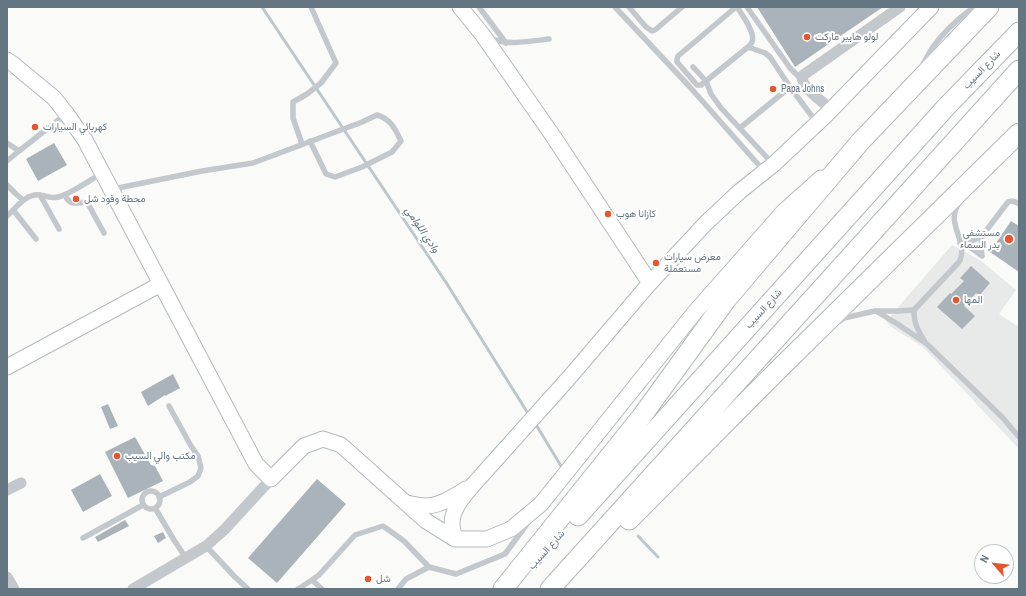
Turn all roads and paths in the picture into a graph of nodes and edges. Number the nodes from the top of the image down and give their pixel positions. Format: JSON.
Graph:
{"nodes":[{"id":1,"x":310,"y":7,"type":"edge"},
{"id":2,"x":460,"y":7,"type":"edge"},
{"id":3,"x":479,"y":7,"type":"edge"},
{"id":4,"x":615,"y":7,"type":"edge"},
{"id":5,"x":629,"y":7,"type":"edge"},
{"id":6,"x":682,"y":7,"type":"edge"},
{"id":7,"x":736,"y":7,"type":"edge"},
{"id":8,"x":747,"y":7,"type":"edge"},
{"id":9,"x":900,"y":7,"type":"edge"},
{"id":10,"x":931,"y":7,"type":"edge"},
{"id":11,"x":974,"y":7,"type":"edge"},
{"id":12,"x":988,"y":7,"type":"edge"},
{"id":13,"x":1019,"y":32,"type":"edge"},
{"id":14,"x":482,"y":34,"type":"junction"},
{"id":15,"x":549,"y":39,"type":"dead end"},
{"id":16,"x":506,"y":43,"type":"junction"},
{"id":17,"x":748,"y":47,"type":"junction"},
{"id":18,"x":7,"y":60,"type":"edge"},
{"id":19,"x":693,"y":67,"type":"dead end"},
{"id":20,"x":1019,"y":70,"type":"edge"},
{"id":21,"x":802,"y":80,"type":"junction"},
{"id":22,"x":706,"y":81,"type":"junction"},
{"id":23,"x":790,"y":87,"type":"junction"},
{"id":24,"x":912,"y":87,"type":"junction"},
{"id":25,"x":831,"y":109,"type":"junction"},
{"id":26,"x":66,"y":114,"type":"junction"},
{"id":27,"x":817,"y":123,"type":"junction"},
{"id":28,"x":740,"y":128,"type":"junction"},
{"id":29,"x":1019,"y":134,"type":"edge"},
{"id":30,"x":310,"y":141,"type":"junction"},
{"id":31,"x":860,"y":142,"type":"junction"},
{"id":32,"x":7,"y":143,"type":"edge"},
{"id":33,"x":302,"y":144,"type":"junction"},
{"id":34,"x":19,"y":151,"type":"junction"},
{"id":35,"x":7,"y":161,"type":"edge"},
{"id":36,"x":769,"y":168,"type":"junction"},
{"id":37,"x":102,"y":173,"type":"junction"},
{"id":38,"x":978,"y":182,"type":"dead end"},
{"id":39,"x":7,"y":184,"type":"edge"},
{"id":40,"x":111,"y":190,"type":"junction"},
{"id":41,"x":40,"y":195,"type":"junction"},
{"id":42,"x":65,"y":195,"type":"junction"},
{"id":43,"x":963,"y":199,"type":"dead end"},
{"id":44,"x":23,"y":200,"type":"junction"},
{"id":45,"x":1019,"y":204,"type":"edge"},
{"id":46,"x":14,"y":211,"type":"junction"},
{"id":47,"x":7,"y":216,"type":"edge"},
{"id":48,"x":59,"y":229,"type":"dead end"},
{"id":49,"x":104,"y":233,"type":"dead end"},
{"id":50,"x":982,"y":236,"type":"junction"},
{"id":51,"x":36,"y":239,"type":"dead end"},
{"id":52,"x":960,"y":243,"type":"junction"},
{"id":53,"x":161,"y":284,"type":"junction"},
{"id":54,"x":650,"y":284,"type":"junction"},
{"id":55,"x":914,"y":310,"type":"junction"},
{"id":56,"x":875,"y":311,"type":"junction"},
{"id":57,"x":838,"y":322,"type":"dead end"},
{"id":58,"x":831,"y":327,"type":"dead end"},
{"id":59,"x":926,"y":344,"type":"junction"},
{"id":60,"x":7,"y":367,"type":"edge"},
{"id":61,"x":774,"y":374,"type":"junction"},
{"id":62,"x":169,"y":406,"type":"dead end"},
{"id":63,"x":1019,"y":437,"type":"edge"},
{"id":64,"x":271,"y":479,"type":"junction"},
{"id":65,"x":20,"y":483,"type":"dead end"},
{"id":66,"x":473,"y":485,"type":"junction"},
{"id":67,"x":7,"y":490,"type":"edge"},
{"id":68,"x":159,"y":497,"type":"junction"},
{"id":69,"x":405,"y":503,"type":"junction"},
{"id":70,"x":542,"y":504,"type":"junction"},
{"id":71,"x":143,"y":505,"type":"junction"},
{"id":72,"x":155,"y":508,"type":"junction"},
{"id":73,"x":83,"y":538,"type":"dead end"},
{"id":74,"x":455,"y":539,"type":"junction"},
{"id":75,"x":206,"y":546,"type":"junction"},
{"id":76,"x":186,"y":558,"type":"junction"},
{"id":77,"x":429,"y":567,"type":"junction"},
{"id":78,"x":7,"y":577,"type":"edge"},
{"id":79,"x":312,"y":580,"type":"junction"},
{"id":80,"x":14,"y":589,"type":"edge"},
{"id":81,"x":133,"y":589,"type":"edge"},
{"id":82,"x":248,"y":589,"type":"edge"},
{"id":83,"x":298,"y":589,"type":"edge"},
{"id":84,"x":322,"y":589,"type":"edge"},
{"id":85,"x":398,"y":589,"type":"edge"},
{"id":86,"x":503,"y":589,"type":"edge"},
{"id":87,"x":512,"y":589,"type":"edge"},
{"id":88,"x":551,"y":589,"type":"edge"}],
"edges":[{"from":1,"to":33,"type":"lane"},
{"from":2,"to":14,"type":"street"},
{"from":3,"to":16,"type":"lane"},
{"from":4,"to":36,"type":"lane"},
{"from":5,"to":6,"type":"lane"},
{"from":7,"to":17,"type":"lane"},
{"from":7,"to":22,"type":"lane"},
{"from":8,"to":21,"type":"lane"},
{"from":9,"to":21,"type":"street"},
{"from":10,"to":25,"type":"street"},
{"from":11,"to":24,"type":"lane"},
{"from":12,"to":24,"type":"highway"},
{"from":13,"to":87,"type":"highway","name":"شارع السيب"},
{"from":14,"to":16,"type":"lane"},
{"from":14,"to":54,"type":"street"},
{"from":15,"to":16,"type":"lane"},
{"from":17,"to":22,"type":"lane"},
{"from":17,"to":23,"type":"lane"},
{"from":18,"to":26,"type":"street"},
{"from":19,"to":22,"type":"lane"},
{"from":20,"to":88,"type":"highway"},
{"from":21,"to":25,"type":"street"},
{"from":22,"to":28,"type":"lane"},
{"from":23,"to":27,"type":"lane"},
{"from":23,"to":28,"type":"lane"},
{"from":24,"to":31,"type":"highway"},
{"from":25,"to":27,"type":"street"},
{"from":26,"to":34,"type":"lane"},
{"from":26,"to":37,"type":"street"},
{"from":27,"to":36,"type":"street"},
{"from":28,"to":36,"type":"lane"},
{"from":29,"to":38,"type":"lane"},
{"from":29,"to":61,"type":"highway"},
{"from":30,"to":30,"type":"lane"},
{"from":30,"to":33,"type":"lane"},
{"from":31,"to":70,"type":"street"},
{"from":31,"to":86,"type":"highway"},
{"from":32,"to":34,"type":"lane"},
{"from":33,"to":40,"type":"lane"},
{"from":34,"to":35,"type":"lane"},
{"from":36,"to":54,"type":"street"},
{"from":37,"to":40,"type":"street"},
{"from":37,"to":42,"type":"lane"},
{"from":39,"to":44,"type":"lane"},
{"from":40,"to":53,"type":"street"},
{"from":41,"to":42,"type":"lane"},
{"from":41,"to":44,"type":"lane"},
{"from":41,"to":48,"type":"lane"},
{"from":42,"to":49,"type":"lane"},
{"from":43,"to":52,"type":"lane"},
{"from":44,"to":46,"type":"lane"},
{"from":45,"to":50,"type":"lane"},
{"from":46,"to":47,"type":"lane"},
{"from":46,"to":51,"type":"lane"},
{"from":50,"to":52,"type":"lane"},
{"from":50,"to":52,"type":"lane"},
{"from":52,"to":55,"type":"lane"},
{"from":53,"to":60,"type":"street"},
{"from":53,"to":64,"type":"street"},
{"from":54,"to":66,"type":"street"},
{"from":55,"to":56,"type":"lane"},
{"from":55,"to":59,"type":"lane"},
{"from":56,"to":57,"type":"lane"},
{"from":56,"to":59,"type":"lane"},
{"from":58,"to":61,"type":"lane"},
{"from":59,"to":63,"type":"lane"},
{"from":61,"to":88,"type":"highway"},
{"from":62,"to":68,"type":"lane"},
{"from":64,"to":69,"type":"street"},
{"from":64,"to":75,"type":"street"},
{"from":65,"to":67,"type":"street"},
{"from":66,"to":69,"type":"street"},
{"from":66,"to":74,"type":"street"},
{"from":68,"to":71,"type":"lane"},
{"from":68,"to":72,"type":"lane"},
{"from":69,"to":74,"type":"street"},
{"from":70,"to":74,"type":"street"},
{"from":70,"to":77,"type":"lane"},
{"from":71,"to":72,"type":"lane"},
{"from":71,"to":73,"type":"lane"},
{"from":72,"to":76,"type":"lane"},
{"from":75,"to":76,"type":"street"},
{"from":75,"to":82,"type":"lane"},
{"from":76,"to":81,"type":"street"},
{"from":77,"to":79,"type":"lane"},
{"from":77,"to":85,"type":"lane"},
{"from":78,"to":80,"type":"street"},
{"from":79,"to":83,"type":"lane"},
{"from":79,"to":84,"type":"lane"}]}
